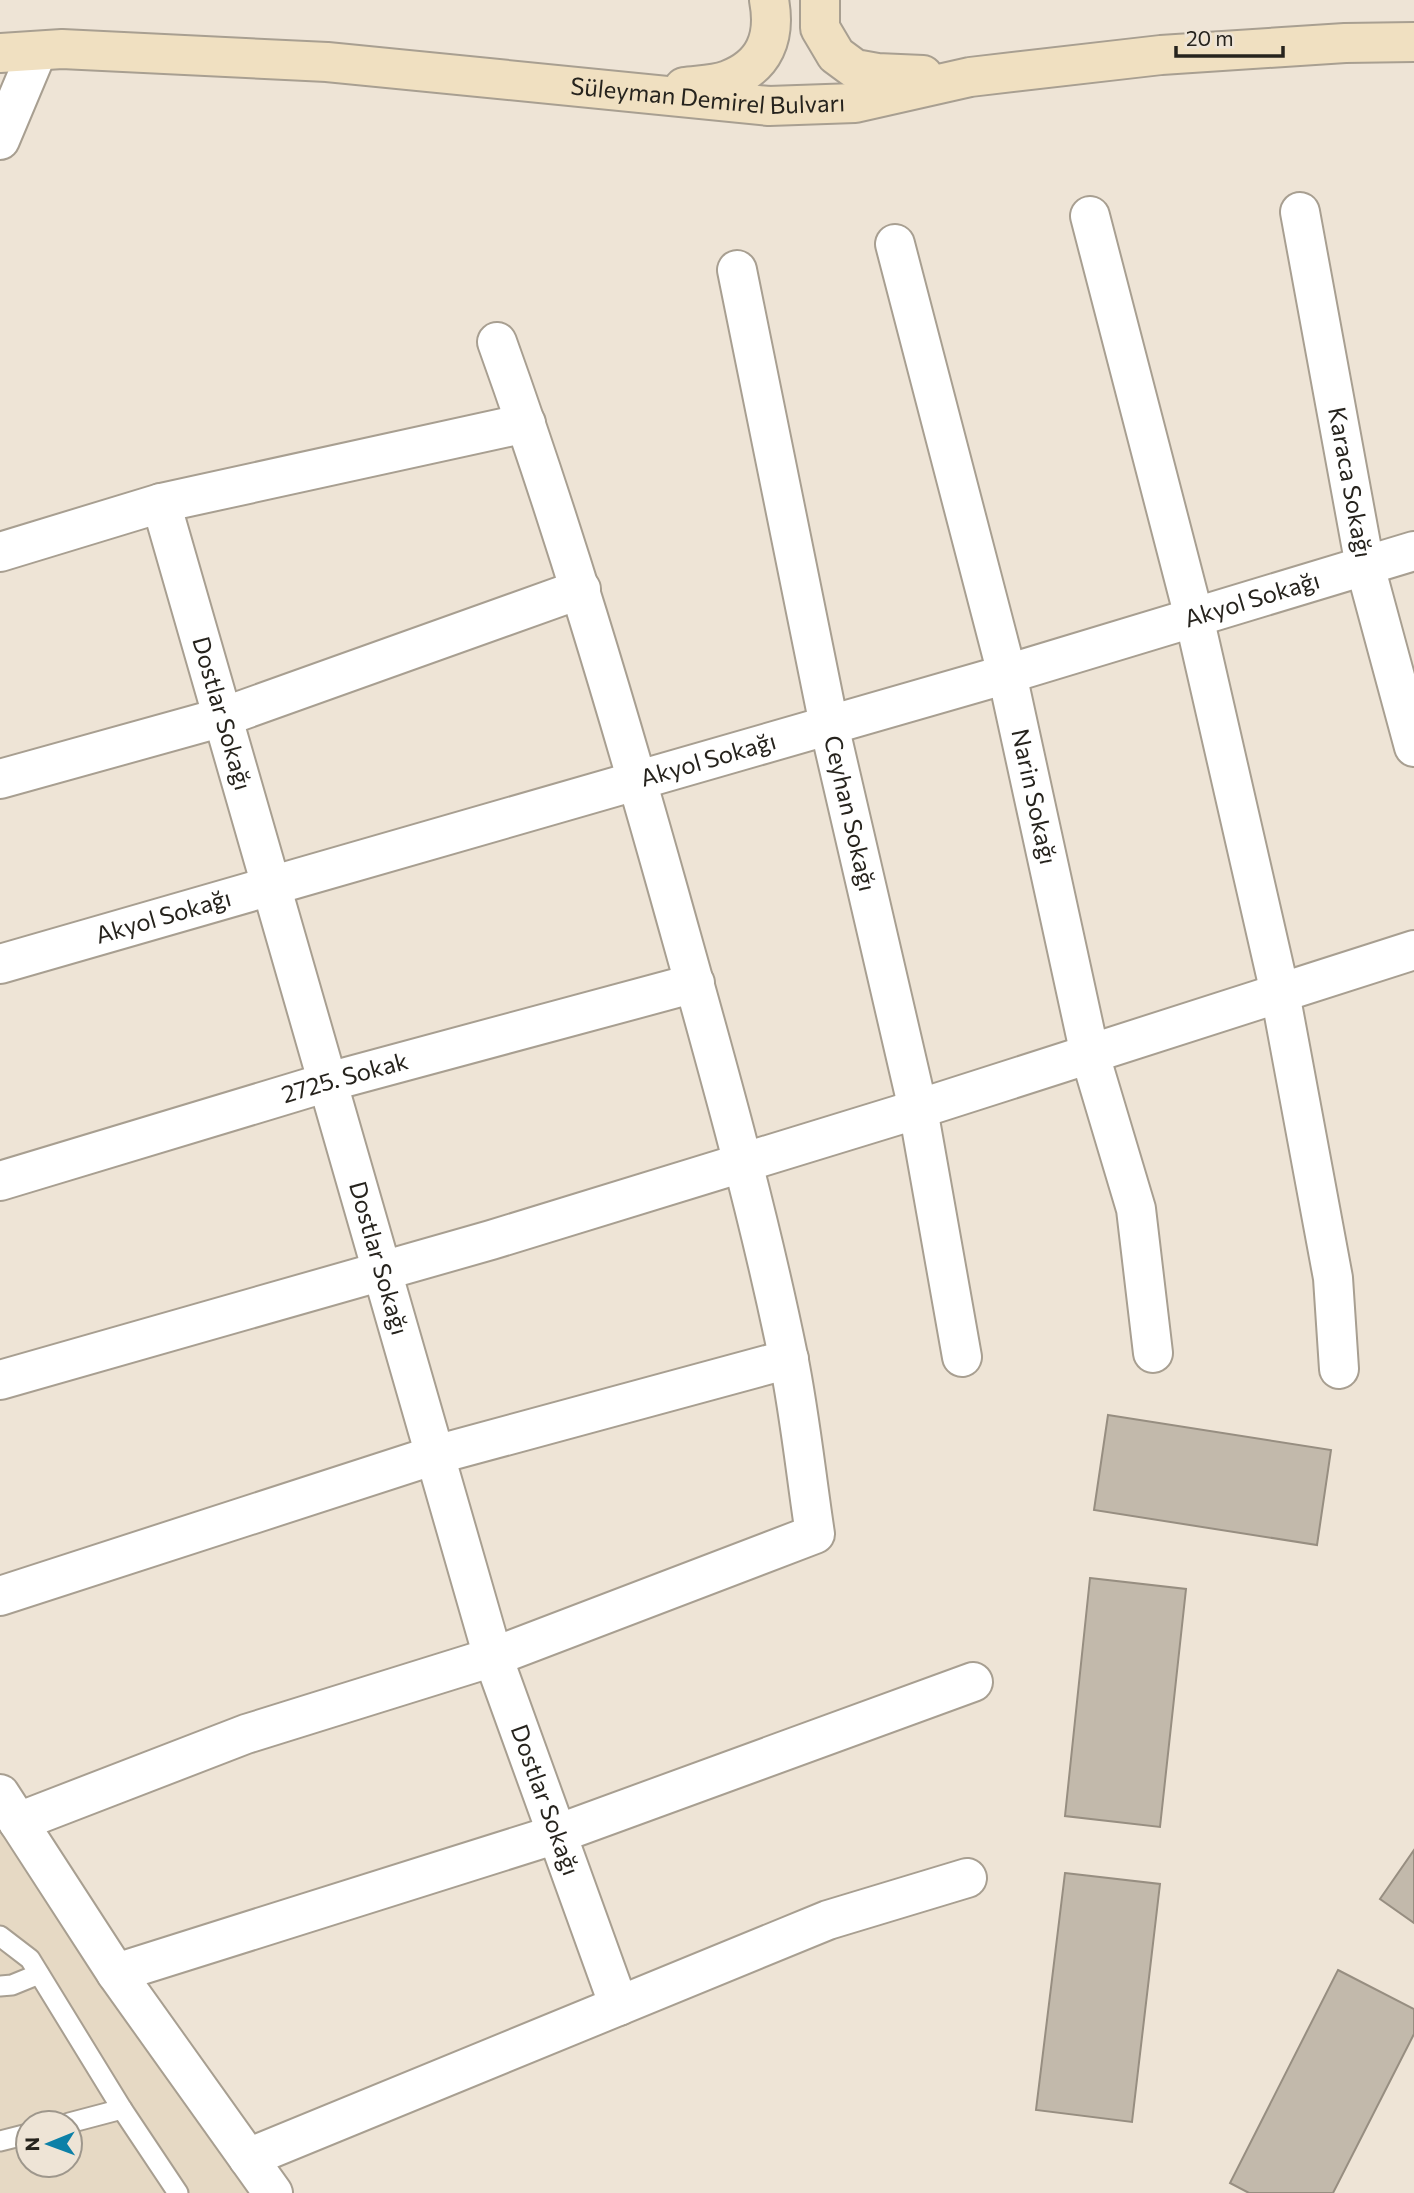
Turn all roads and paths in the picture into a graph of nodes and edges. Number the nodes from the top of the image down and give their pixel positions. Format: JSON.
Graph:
{"nodes":[{"id":1,"x":769,"y":0,"type":"edge"},
{"id":2,"x":820,"y":0,"type":"edge"},
{"id":3,"x":1414,"y":42,"type":"edge"},
{"id":4,"x":19,"y":52,"type":"edge"},
{"id":5,"x":970,"y":77,"type":"junction"},
{"id":6,"x":634,"y":93,"type":"junction"},
{"id":7,"x":0,"y":140,"type":"edge"},
{"id":8,"x":1300,"y":212,"type":"dead end"},
{"id":9,"x":1090,"y":216,"type":"dead end"},
{"id":10,"x":895,"y":244,"type":"dead end"},
{"id":11,"x":737,"y":270,"type":"dead end"},
{"id":12,"x":497,"y":342,"type":"dead end"},
{"id":13,"x":526,"y":423,"type":"junction"},
{"id":14,"x":161,"y":503,"type":"junction"},
{"id":15,"x":1414,"y":551,"type":"edge"},
{"id":16,"x":0,"y":552,"type":"edge"},
{"id":17,"x":1365,"y":566,"type":"junction"},
{"id":18,"x":581,"y":589,"type":"junction"},
{"id":19,"x":1194,"y":617,"type":"junction"},
{"id":20,"x":1007,"y":674,"type":"junction"},
{"id":21,"x":223,"y":717,"type":"junction"},
{"id":22,"x":829,"y":725,"type":"junction"},
{"id":23,"x":1414,"y":747,"type":"edge"},
{"id":24,"x":0,"y":779,"type":"edge"},
{"id":25,"x":638,"y":780,"type":"junction"},
{"id":26,"x":271,"y":886,"type":"junction"},
{"id":27,"x":1414,"y":950,"type":"edge"},
{"id":28,"x":0,"y":964,"type":"edge"},
{"id":29,"x":695,"y":983,"type":"junction"},
{"id":30,"x":1280,"y":993,"type":"junction"},
{"id":31,"x":1090,"y":1055,"type":"junction"},
{"id":32,"x":328,"y":1082,"type":"junction"},
{"id":33,"x":918,"y":1109,"type":"junction"},
{"id":34,"x":744,"y":1162,"type":"junction"},
{"id":35,"x":0,"y":1181,"type":"edge"},
{"id":36,"x":382,"y":1271,"type":"junction"},
{"id":37,"x":1153,"y":1353,"type":"dead end"},
{"id":38,"x":962,"y":1357,"type":"dead end"},
{"id":39,"x":789,"y":1359,"type":"junction"},
{"id":40,"x":1339,"y":1369,"type":"dead end"},
{"id":41,"x":0,"y":1380,"type":"edge"},
{"id":42,"x":435,"y":1455,"type":"junction"},
{"id":43,"x":0,"y":1596,"type":"edge"},
{"id":44,"x":493,"y":1657,"type":"junction"},
{"id":45,"x":974,"y":1682,"type":"dead end"},
{"id":46,"x":9,"y":1808,"type":"edge"},
{"id":47,"x":557,"y":1834,"type":"junction"},
{"id":48,"x":967,"y":1878,"type":"dead end"},
{"id":49,"x":0,"y":1936,"type":"edge"},
{"id":50,"x":116,"y":1973,"type":"junction"},
{"id":51,"x":39,"y":1974,"type":"junction"},
{"id":52,"x":0,"y":1986,"type":"edge"},
{"id":53,"x":619,"y":2006,"type":"junction"},
{"id":54,"x":122,"y":2109,"type":"junction"},
{"id":55,"x":84,"y":2119,"type":"edge"},
{"id":56,"x":248,"y":2158,"type":"junction"},
{"id":57,"x":178,"y":2193,"type":"edge"},
{"id":58,"x":273,"y":2193,"type":"edge"}],
"edges":[{"from":1,"to":6,"type":"main road"},
{"from":2,"to":5,"type":"main road"},
{"from":3,"to":5,"type":"main road","name":"Süleyman Demirel Bulvarı"},
{"from":4,"to":6,"type":"main road","name":"Süleyman Demirel Bulvarı"},
{"from":4,"to":7,"type":"street"},
{"from":5,"to":6,"type":"main road","name":"Süleyman Demirel Bulvarı"},
{"from":8,"to":17,"type":"street","name":"Karaca Sokağı"},
{"from":9,"to":19,"type":"street"},
{"from":10,"to":20,"type":"street","name":"Narin Sokağı"},
{"from":11,"to":22,"type":"street","name":"Ceyhan Sokağı"},
{"from":12,"to":13,"type":"street"},
{"from":13,"to":14,"type":"street"},
{"from":13,"to":18,"type":"street"},
{"from":14,"to":16,"type":"street"},
{"from":14,"to":21,"type":"street","name":"Dostlar Sokağı"},
{"from":15,"to":17,"type":"street","name":"Akyol Sokağı"},
{"from":17,"to":19,"type":"street","name":"Akyol Sokağı"},
{"from":17,"to":23,"type":"street","name":"Karaca Sokağı"},
{"from":18,"to":21,"type":"street"},
{"from":18,"to":25,"type":"street"},
{"from":19,"to":20,"type":"street","name":"Akyol Sokağı"},
{"from":19,"to":30,"type":"street"},
{"from":20,"to":22,"type":"street","name":"Akyol Sokağı"},
{"from":20,"to":31,"type":"street","name":"Narin Sokağı"},
{"from":21,"to":24,"type":"street"},
{"from":21,"to":26,"type":"street","name":"Dostlar Sokağı"},
{"from":22,"to":25,"type":"street","name":"Akyol Sokağı"},
{"from":22,"to":33,"type":"street","name":"Ceyhan Sokağı"},
{"from":25,"to":26,"type":"street","name":"Akyol Sokağı"},
{"from":25,"to":29,"type":"street"},
{"from":26,"to":28,"type":"street","name":"Akyol Sokağı"},
{"from":26,"to":32,"type":"street","name":"Dostlar Sokağı"},
{"from":27,"to":30,"type":"street"},
{"from":29,"to":32,"type":"street","name":"2725. Sokak"},
{"from":29,"to":34,"type":"street"},
{"from":30,"to":31,"type":"street"},
{"from":30,"to":40,"type":"street"},
{"from":31,"to":33,"type":"street"},
{"from":31,"to":37,"type":"street","name":"Narin Sokağı"},
{"from":32,"to":35,"type":"street","name":"2725. Sokak"},
{"from":32,"to":36,"type":"street","name":"Dostlar Sokağı"},
{"from":33,"to":34,"type":"street"},
{"from":33,"to":38,"type":"street","name":"Ceyhan Sokağı"},
{"from":34,"to":36,"type":"street"},
{"from":34,"to":39,"type":"street"},
{"from":36,"to":41,"type":"street"},
{"from":36,"to":42,"type":"street","name":"Dostlar Sokağı"},
{"from":39,"to":42,"type":"street"},
{"from":39,"to":44,"type":"street"},
{"from":42,"to":43,"type":"street"},
{"from":42,"to":44,"type":"street","name":"Dostlar Sokağı"},
{"from":44,"to":46,"type":"street"},
{"from":44,"to":47,"type":"street","name":"Dostlar Sokağı"},
{"from":45,"to":47,"type":"street"},
{"from":46,"to":50,"type":"street"},
{"from":47,"to":50,"type":"street"},
{"from":47,"to":53,"type":"street","name":"Dostlar Sokağı"},
{"from":48,"to":53,"type":"street"},
{"from":49,"to":51,"type":"lane"},
{"from":50,"to":56,"type":"street"},
{"from":51,"to":52,"type":"lane"},
{"from":51,"to":54,"type":"lane"},
{"from":53,"to":56,"type":"street"},
{"from":54,"to":55,"type":"lane"},
{"from":54,"to":57,"type":"lane"},
{"from":56,"to":58,"type":"street"}]}
